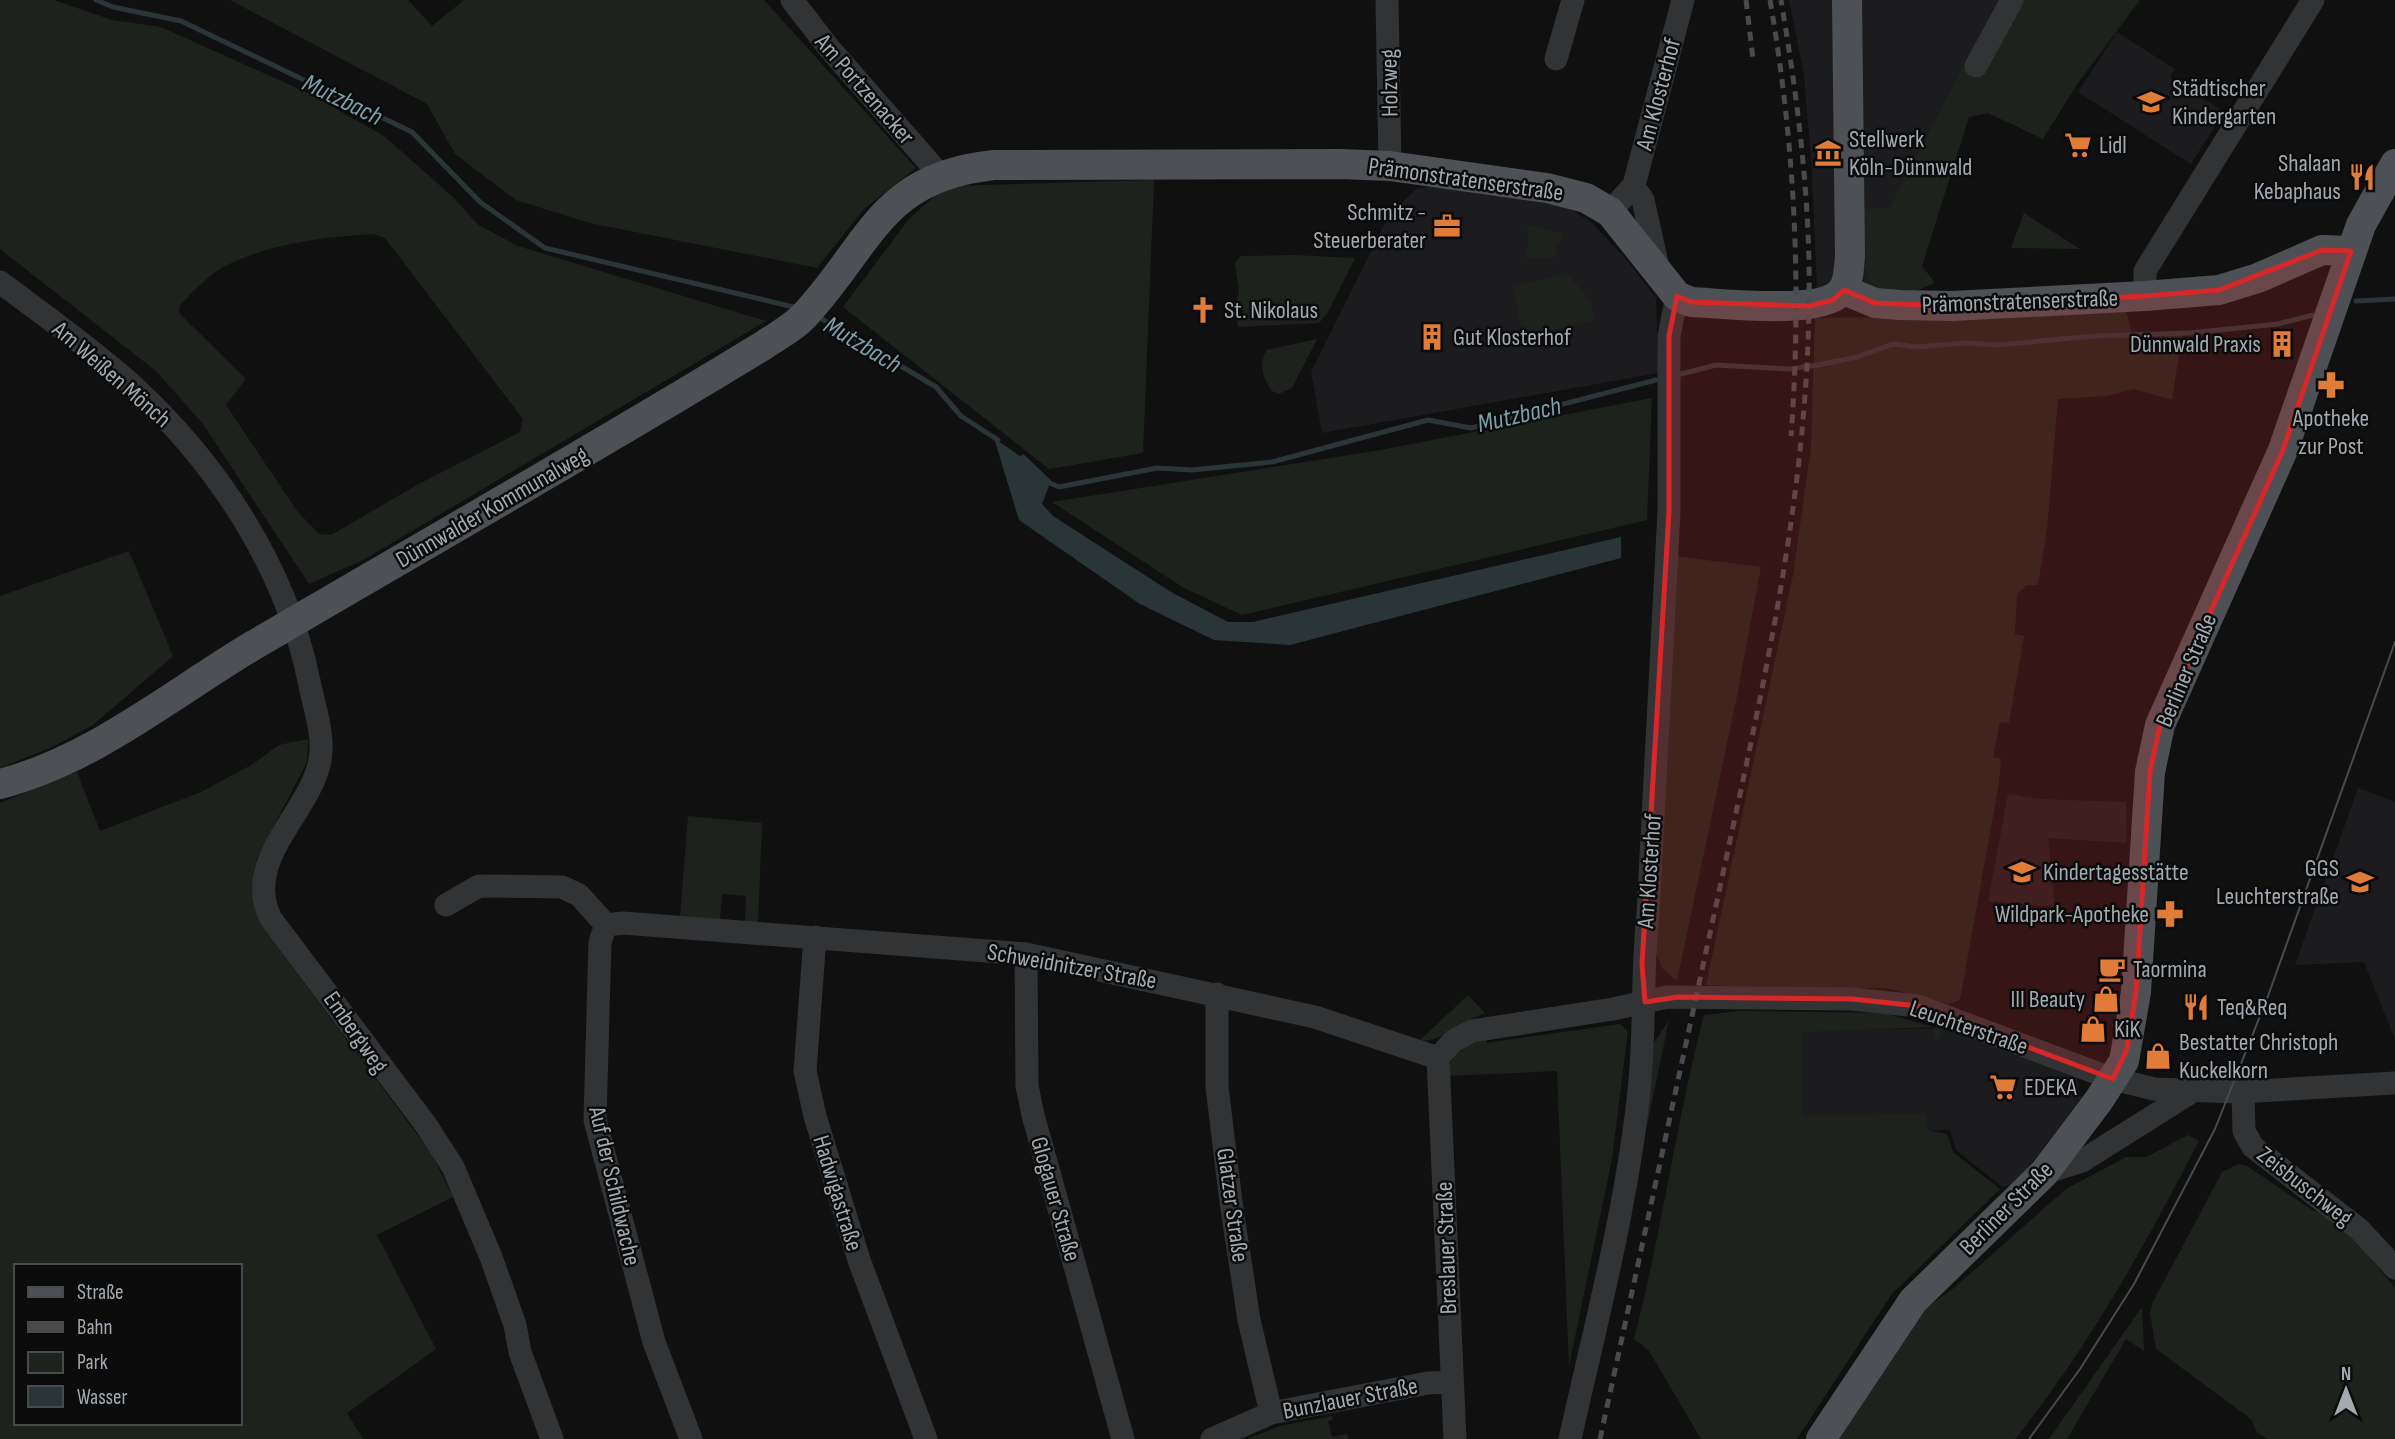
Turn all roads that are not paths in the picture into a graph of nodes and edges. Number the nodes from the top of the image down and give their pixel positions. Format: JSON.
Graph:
{"nodes":[{"id":1,"x":792,"y":0,"type":"edge"},
{"id":2,"x":1387,"y":0,"type":"edge"},
{"id":3,"x":1573,"y":0,"type":"edge"},
{"id":4,"x":1847,"y":0,"type":"edge"},
{"id":5,"x":2012,"y":0,"type":"edge"},
{"id":6,"x":2312,"y":0,"type":"edge"},
{"id":7,"x":1680,"y":1,"type":"edge"},
{"id":8,"x":1556,"y":59,"type":"dead end"},
{"id":9,"x":1976,"y":66,"type":"dead end"},
{"id":10,"x":2395,"y":164,"type":"edge"},
{"id":11,"x":1390,"y":166,"type":"junction"},
{"id":12,"x":941,"y":176,"type":"junction"},
{"id":13,"x":1634,"y":187,"type":"junction"},
{"id":14,"x":1610,"y":212,"type":"junction"},
{"id":15,"x":2351,"y":251,"type":"junction"},
{"id":16,"x":0,"y":282,"type":"edge"},
{"id":17,"x":1668,"y":286,"type":"junction"},
{"id":18,"x":1844,"y":290,"type":"junction"},
{"id":19,"x":2145,"y":296,"type":"junction"},
{"id":20,"x":293,"y":622,"type":"junction"},
{"id":21,"x":0,"y":784,"type":"edge"},
{"id":22,"x":446,"y":905,"type":"dead end"},
{"id":23,"x":606,"y":925,"type":"junction"},
{"id":24,"x":815,"y":937,"type":"junction"},
{"id":25,"x":1026,"y":954,"type":"junction"},
{"id":26,"x":1217,"y":995,"type":"junction"},
{"id":27,"x":1645,"y":1002,"type":"junction"},
{"id":28,"x":1438,"y":1058,"type":"junction"},
{"id":29,"x":2113,"y":1079,"type":"junction"},
{"id":30,"x":2395,"y":1083,"type":"edge"},
{"id":31,"x":2193,"y":1091,"type":"junction"},
{"id":32,"x":2243,"y":1092,"type":"junction"},
{"id":33,"x":2044,"y":1173,"type":"junction"},
{"id":34,"x":2395,"y":1268,"type":"edge"},
{"id":35,"x":1452,"y":1381,"type":"junction"},
{"id":36,"x":1271,"y":1413,"type":"junction"},
{"id":37,"x":552,"y":1439,"type":"edge"},
{"id":38,"x":691,"y":1439,"type":"edge"},
{"id":39,"x":926,"y":1439,"type":"edge"},
{"id":40,"x":1122,"y":1439,"type":"edge"},
{"id":41,"x":1212,"y":1439,"type":"edge"},
{"id":42,"x":1455,"y":1439,"type":"edge"},
{"id":43,"x":1570,"y":1439,"type":"edge"},
{"id":44,"x":1821,"y":1439,"type":"edge"}],
"edges":[{"from":1,"to":12,"type":"street","name":"Am Portzenacker"},
{"from":2,"to":11,"type":"street","name":"Holzweg"},
{"from":3,"to":8,"type":"street"},
{"from":4,"to":18,"type":"main road"},
{"from":5,"to":9,"type":"street"},
{"from":6,"to":19,"type":"street"},
{"from":7,"to":13,"type":"street","name":"Am Klosterhof"},
{"from":10,"to":15,"type":"main road","name":"Berliner Straße"},
{"from":11,"to":12,"type":"main road","name":"Prämonstratenserstraße"},
{"from":11,"to":14,"type":"main road","name":"Prämonstratenserstraße"},
{"from":12,"to":20,"type":"main road","name":"Dünnwalder Kommunalweg"},
{"from":13,"to":14,"type":"street","name":"Am Klosterhof"},
{"from":13,"to":17,"type":"street","name":"Am Klosterhof"},
{"from":14,"to":17,"type":"main road","name":"Prämonstratenserstraße"},
{"from":15,"to":19,"type":"main road","name":"Prämonstratenserstraße"},
{"from":15,"to":29,"type":"main road","name":"Berliner Straße"},
{"from":16,"to":20,"type":"street","name":"Am Weißen Mönch"},
{"from":17,"to":18,"type":"main road"},
{"from":17,"to":27,"type":"street","name":"Am Klosterhof"},
{"from":18,"to":19,"type":"main road","name":"Prämonstratenserstraße"},
{"from":20,"to":21,"type":"main road","name":"Dünnwalder Kommunalweg"},
{"from":20,"to":37,"type":"street","name":"Embergweg"},
{"from":22,"to":23,"type":"street"},
{"from":23,"to":24,"type":"street","name":"Schweidnitzer Straße"},
{"from":23,"to":38,"type":"street","name":"Auf der Schildwache"},
{"from":24,"to":25,"type":"street","name":"Schweidnitzer Straße"},
{"from":24,"to":39,"type":"street","name":"Hadwigastraße"},
{"from":25,"to":26,"type":"street","name":"Schweidnitzer Straße"},
{"from":25,"to":40,"type":"street","name":"Glogauer Straße"},
{"from":26,"to":28,"type":"street","name":"Schweidnitzer Straße"},
{"from":26,"to":36,"type":"street","name":"Glatzer Straße"},
{"from":27,"to":28,"type":"street"},
{"from":27,"to":29,"type":"street","name":"Leuchterstraße"},
{"from":27,"to":43,"type":"street","name":"Am Klosterhof"},
{"from":28,"to":35,"type":"street","name":"Breslauer Straße"},
{"from":29,"to":31,"type":"street","name":"Leuchterstraße"},
{"from":29,"to":33,"type":"main road","name":"Berliner Straße"},
{"from":30,"to":32,"type":"street","name":"Leuchterstraße"},
{"from":31,"to":32,"type":"street","name":"Leuchterstraße"},
{"from":31,"to":33,"type":"street"},
{"from":32,"to":34,"type":"street","name":"Zeisbuschweg"},
{"from":33,"to":44,"type":"main road","name":"Berliner Straße"},
{"from":35,"to":36,"type":"street","name":"Bunzlauer Straße"},
{"from":35,"to":42,"type":"street","name":"Breslauer Straße"},
{"from":36,"to":41,"type":"street","name":"Bunzlauer Straße"}]}
